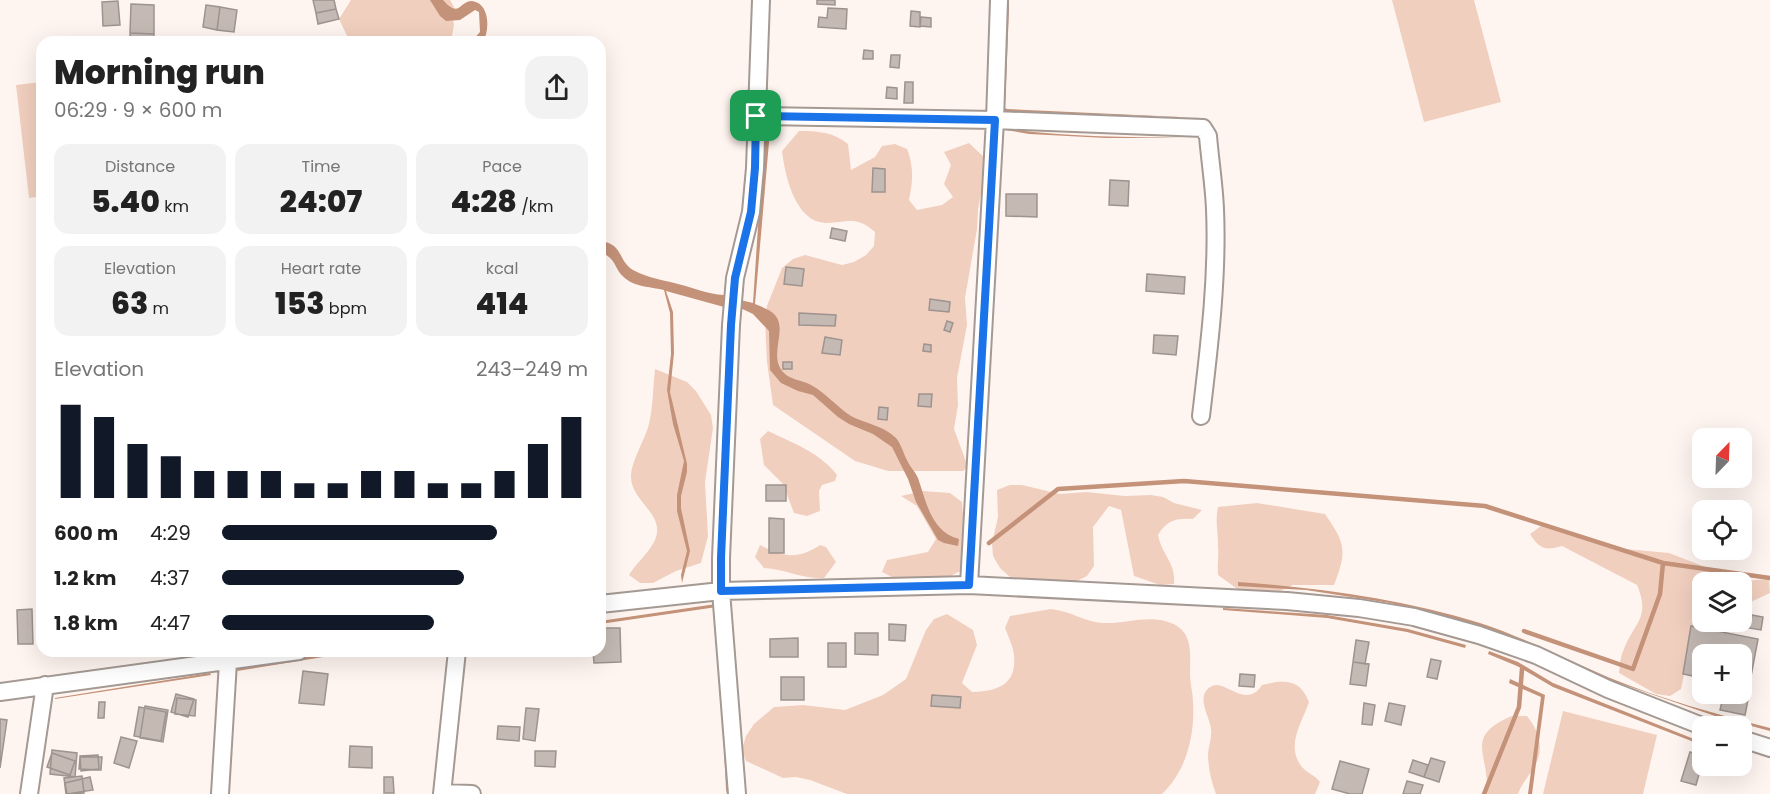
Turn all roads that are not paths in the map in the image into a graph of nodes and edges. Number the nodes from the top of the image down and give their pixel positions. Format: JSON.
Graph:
{"nodes":[{"id":1,"x":761,"y":0,"type":"edge"},
{"id":2,"x":999,"y":0,"type":"edge"},
{"id":3,"x":756,"y":116,"type":"junction"},
{"id":4,"x":995,"y":120,"type":"junction"},
{"id":5,"x":1201,"y":416,"type":"dead end"},
{"id":6,"x":969,"y":585,"type":"junction"},
{"id":7,"x":721,"y":591,"type":"junction"},
{"id":8,"x":606,"y":603,"type":"edge"},
{"id":9,"x":260,"y":657,"type":"edge"},
{"id":10,"x":456,"y":657,"type":"edge"},
{"id":11,"x":228,"y":662,"type":"junction"},
{"id":12,"x":45,"y":685,"type":"junction"},
{"id":13,"x":0,"y":692,"type":"edge"},
{"id":14,"x":1692,"y":722,"type":"edge"},
{"id":15,"x":1752,"y":742,"type":"edge"},
{"id":16,"x":1770,"y":748,"type":"edge"},
{"id":17,"x":442,"y":793,"type":"edge"},
{"id":18,"x":29,"y":794,"type":"edge"},
{"id":19,"x":220,"y":794,"type":"edge"},
{"id":20,"x":471,"y":794,"type":"edge"},
{"id":21,"x":736,"y":794,"type":"edge"}],
"edges":[{"from":1,"to":3,"type":"street"},
{"from":2,"to":4,"type":"street"},
{"from":3,"to":4,"type":"street"},
{"from":3,"to":7,"type":"street"},
{"from":4,"to":5,"type":"street"},
{"from":4,"to":6,"type":"street"},
{"from":6,"to":7,"type":"street"},
{"from":6,"to":14,"type":"street"},
{"from":7,"to":8,"type":"street"},
{"from":7,"to":21,"type":"street"},
{"from":9,"to":11,"type":"street"},
{"from":10,"to":17,"type":"street"},
{"from":11,"to":12,"type":"street"},
{"from":11,"to":19,"type":"street"},
{"from":12,"to":13,"type":"street"},
{"from":12,"to":18,"type":"street"},
{"from":15,"to":16,"type":"street"},
{"from":17,"to":20,"type":"street"}]}
